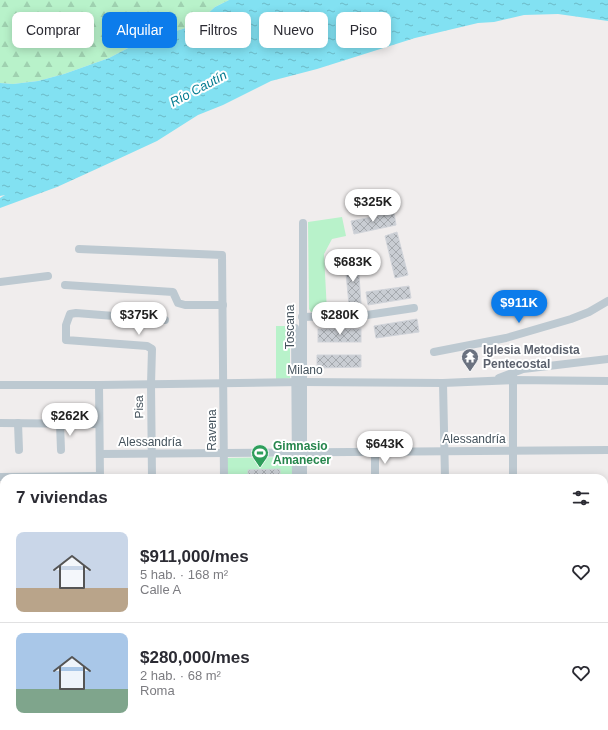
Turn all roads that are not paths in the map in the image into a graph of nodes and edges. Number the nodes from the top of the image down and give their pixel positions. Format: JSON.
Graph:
{"nodes":[{"id":1,"x":303,"y":223,"type":"dead end"},
{"id":2,"x":78,"y":249,"type":"dead end"},
{"id":3,"x":48,"y":276,"type":"dead end"},
{"id":4,"x":0,"y":282,"type":"edge"},
{"id":5,"x":65,"y":285,"type":"dead end"},
{"id":6,"x":608,"y":301,"type":"edge"},
{"id":7,"x":223,"y":305,"type":"junction"},
{"id":8,"x":414,"y":308,"type":"dead end"},
{"id":9,"x":302,"y":317,"type":"junction"},
{"id":10,"x":166,"y":320,"type":"dead end"},
{"id":11,"x":295,"y":328,"type":"dead end"},
{"id":12,"x":434,"y":352,"type":"dead end"},
{"id":13,"x":608,"y":359,"type":"edge"},
{"id":14,"x":513,"y":377,"type":"junction"},
{"id":15,"x":608,"y":381,"type":"edge"},
{"id":16,"x":224,"y":382,"type":"junction"},
{"id":17,"x":299,"y":382,"type":"junction"},
{"id":18,"x":444,"y":383,"type":"junction"},
{"id":19,"x":0,"y":384,"type":"edge"},
{"id":20,"x":151,"y":384,"type":"junction"},
{"id":21,"x":99,"y":385,"type":"junction"},
{"id":22,"x":0,"y":423,"type":"edge"},
{"id":23,"x":18,"y":423,"type":"junction"},
{"id":24,"x":60,"y":424,"type":"junction"},
{"id":25,"x":99,"y":424,"type":"junction"},
{"id":26,"x":19,"y":450,"type":"dead end"},
{"id":27,"x":60,"y":450,"type":"dead end"},
{"id":28,"x":608,"y":450,"type":"edge"},
{"id":29,"x":444,"y":451,"type":"junction"},
{"id":30,"x":513,"y":451,"type":"junction"},
{"id":31,"x":375,"y":452,"type":"junction"},
{"id":32,"x":224,"y":453,"type":"junction"},
{"id":33,"x":299,"y":453,"type":"junction"},
{"id":34,"x":100,"y":454,"type":"junction"},
{"id":35,"x":152,"y":454,"type":"junction"},
{"id":36,"x":100,"y":474,"type":"edge"},
{"id":37,"x":152,"y":474,"type":"edge"},
{"id":38,"x":224,"y":474,"type":"edge"},
{"id":39,"x":296,"y":474,"type":"edge"},
{"id":40,"x":302,"y":474,"type":"edge"},
{"id":41,"x":375,"y":474,"type":"edge"},
{"id":42,"x":445,"y":474,"type":"edge"},
{"id":43,"x":513,"y":474,"type":"edge"}],
"edges":[{"from":1,"to":9,"type":"street","name":"Toscana"},
{"from":2,"to":7,"type":"street","name":"Ravena"},
{"from":3,"to":4,"type":"street"},
{"from":5,"to":7,"type":"street"},
{"from":6,"to":12,"type":"street"},
{"from":7,"to":16,"type":"street","name":"Ravena"},
{"from":8,"to":9,"type":"street"},
{"from":9,"to":17,"type":"street","name":"Toscana"},
{"from":10,"to":20,"type":"street","name":"Pisa"},
{"from":11,"to":17,"type":"street","name":"Toscana"},
{"from":13,"to":14,"type":"street","name":"Milano"},
{"from":14,"to":15,"type":"street"},
{"from":14,"to":18,"type":"street","name":"Milano"},
{"from":14,"to":30,"type":"street"},
{"from":16,"to":17,"type":"street","name":"Milano"},
{"from":16,"to":20,"type":"street","name":"Milano"},
{"from":16,"to":32,"type":"street","name":"Ravena"},
{"from":17,"to":18,"type":"street","name":"Milano"},
{"from":17,"to":33,"type":"street","name":"Toscana"},
{"from":18,"to":29,"type":"street"},
{"from":19,"to":21,"type":"street","name":"Milano"},
{"from":20,"to":21,"type":"street","name":"Milano"},
{"from":20,"to":35,"type":"street","name":"Pisa"},
{"from":21,"to":25,"type":"street"},
{"from":22,"to":23,"type":"street"},
{"from":23,"to":24,"type":"street"},
{"from":23,"to":26,"type":"street"},
{"from":24,"to":25,"type":"street"},
{"from":24,"to":27,"type":"street"},
{"from":25,"to":34,"type":"street"},
{"from":28,"to":30,"type":"street","name":"Alessandría"},
{"from":29,"to":30,"type":"street","name":"Alessandría"},
{"from":29,"to":31,"type":"street","name":"Alessandría"},
{"from":29,"to":42,"type":"street"},
{"from":30,"to":43,"type":"street"},
{"from":31,"to":33,"type":"street","name":"Alessandría"},
{"from":31,"to":41,"type":"street"},
{"from":32,"to":33,"type":"street","name":"Alessandría"},
{"from":32,"to":35,"type":"street","name":"Alessandría"},
{"from":32,"to":38,"type":"street","name":"Ravena"},
{"from":33,"to":39,"type":"street","name":"Toscana"},
{"from":33,"to":40,"type":"street","name":"Toscana"},
{"from":34,"to":35,"type":"street","name":"Alessandría"},
{"from":34,"to":36,"type":"street"},
{"from":35,"to":37,"type":"street","name":"Pisa"}]}
